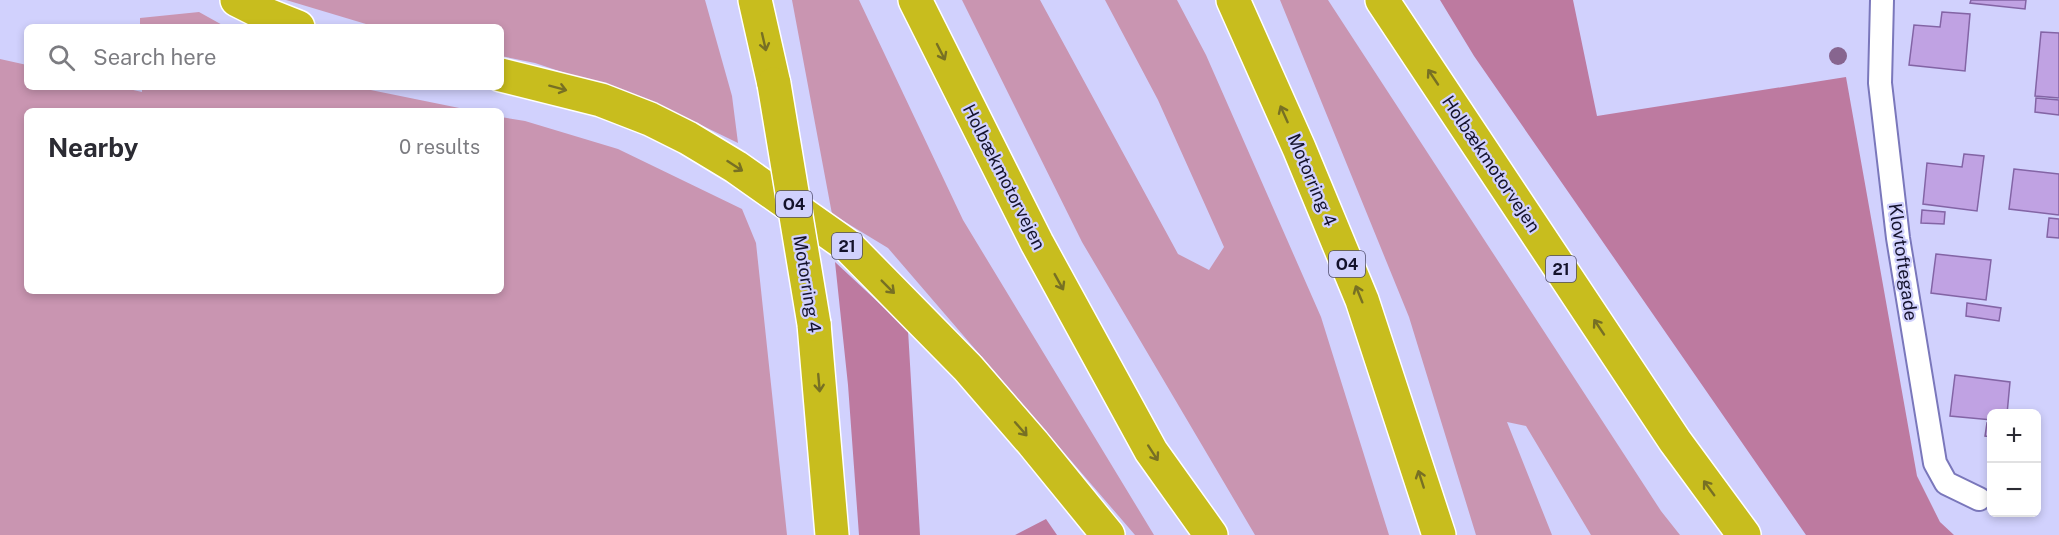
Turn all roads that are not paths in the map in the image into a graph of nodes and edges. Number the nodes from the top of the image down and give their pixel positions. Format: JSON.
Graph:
{"nodes":[{"id":1,"x":237,"y":0,"type":"edge"},
{"id":2,"x":755,"y":0,"type":"edge"},
{"id":3,"x":915,"y":0,"type":"edge"},
{"id":4,"x":1233,"y":0,"type":"edge"},
{"id":5,"x":1382,"y":0,"type":"edge"},
{"id":6,"x":1882,"y":0,"type":"edge"},
{"id":7,"x":290,"y":24,"type":"edge"},
{"id":8,"x":504,"y":76,"type":"edge"},
{"id":9,"x":1979,"y":498,"type":"dead end"},
{"id":10,"x":832,"y":535,"type":"edge"},
{"id":11,"x":1108,"y":535,"type":"edge"},
{"id":12,"x":1211,"y":535,"type":"edge"},
{"id":13,"x":1439,"y":535,"type":"edge"},
{"id":14,"x":1744,"y":535,"type":"edge"}],
"edges":[{"from":1,"to":7,"type":"highway"},
{"from":2,"to":10,"type":"highway","name":"Motorring 4","number":"O4","one_way":true,"bridge":true},
{"from":3,"to":12,"type":"highway","name":"Holbækmotorvejen","one_way":true},
{"from":13,"to":4,"type":"highway","name":"Motorring 4","number":"O4","one_way":true},
{"from":14,"to":5,"type":"highway","name":"Holbækmotorvejen","number":"21","one_way":true},
{"from":6,"to":9,"type":"street","name":"Klovtoftegade"},
{"from":8,"to":11,"type":"highway","number":"21","one_way":true}]}
